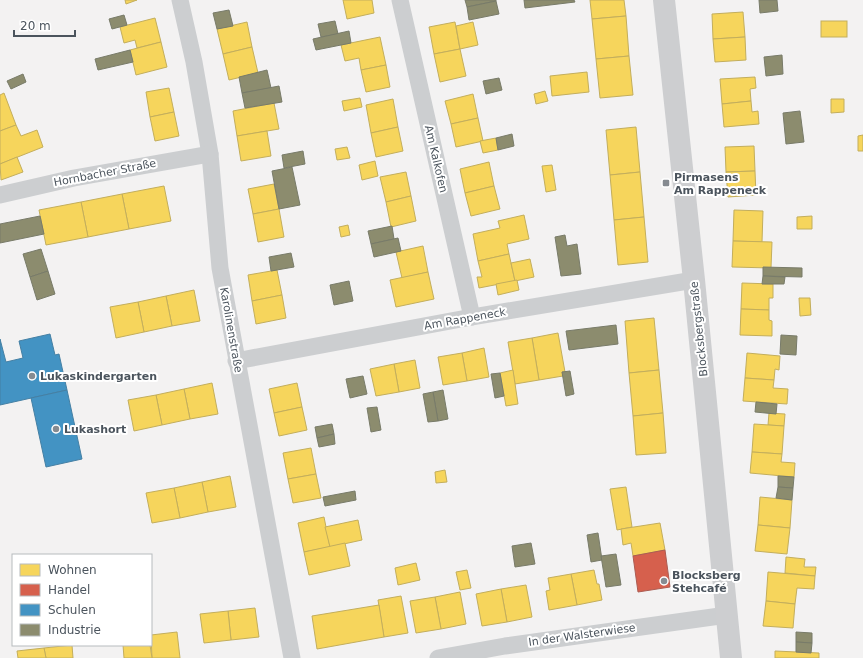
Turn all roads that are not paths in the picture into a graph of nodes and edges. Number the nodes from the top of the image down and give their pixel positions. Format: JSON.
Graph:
{"nodes":[{"id":1,"x":180,"y":0,"type":"edge"},
{"id":2,"x":400,"y":0,"type":"edge"},
{"id":3,"x":664,"y":0,"type":"edge"},
{"id":4,"x":210,"y":154,"type":"junction"},
{"id":5,"x":0,"y":195,"type":"edge"},
{"id":6,"x":694,"y":280,"type":"junction"},
{"id":7,"x":472,"y":318,"type":"junction"},
{"id":8,"x":236,"y":361,"type":"junction"},
{"id":9,"x":727,"y":615,"type":"junction"},
{"id":10,"x":292,"y":658,"type":"edge"},
{"id":11,"x":438,"y":658,"type":"edge"},
{"id":12,"x":731,"y":658,"type":"edge"}],
"edges":[{"from":1,"to":4,"type":"street","name":"Karolinenstraße"},
{"from":2,"to":7,"type":"street","name":"Am Kalkofen"},
{"from":3,"to":6,"type":"main road","name":"Blocksbergstraße"},
{"from":4,"to":5,"type":"street","name":"Hornbacher Straße"},
{"from":4,"to":8,"type":"street","name":"Karolinenstraße"},
{"from":6,"to":7,"type":"street","name":"Am Rappeneck"},
{"from":6,"to":9,"type":"main road","name":"Blocksbergstraße"},
{"from":7,"to":8,"type":"street","name":"Am Rappeneck"},
{"from":8,"to":10,"type":"street","name":"Karolinenstraße"},
{"from":9,"to":11,"type":"street","name":"In der Walsterwiese"},
{"from":9,"to":12,"type":"main road","name":"Blocksbergstraße"}]}
